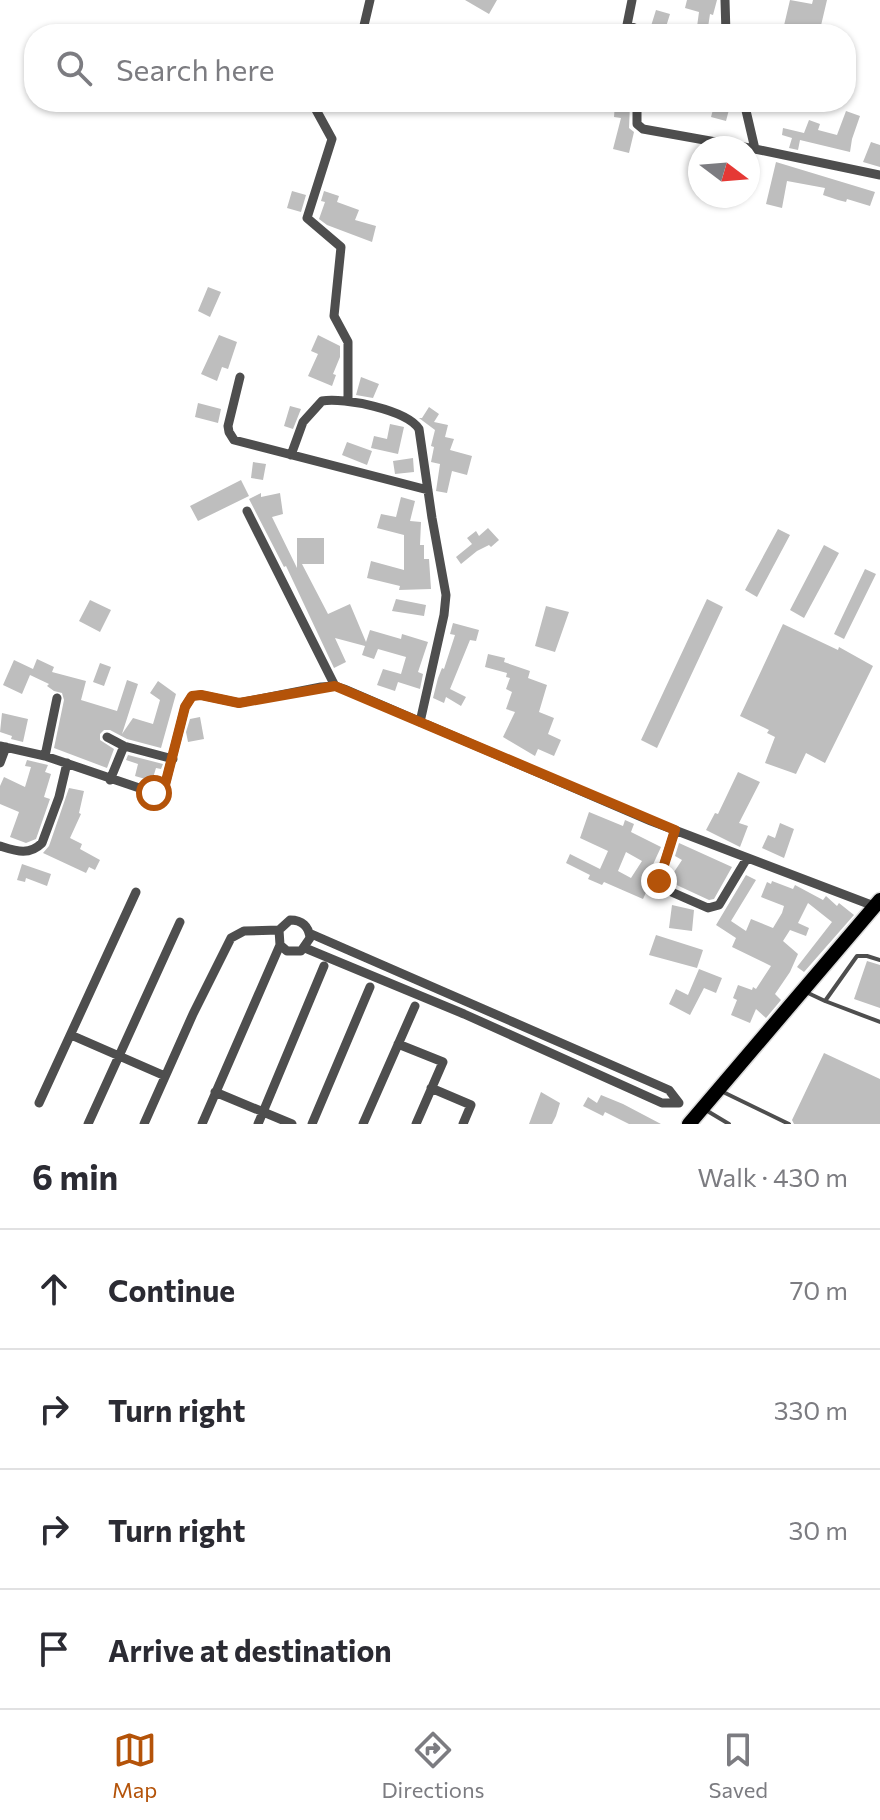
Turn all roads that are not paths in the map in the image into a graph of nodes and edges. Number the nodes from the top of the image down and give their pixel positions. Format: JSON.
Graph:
{"nodes":[{"id":1,"x":370,"y":0,"type":"edge"},
{"id":2,"x":632,"y":0,"type":"edge"},
{"id":3,"x":725,"y":0,"type":"edge"},
{"id":4,"x":364,"y":24,"type":"edge"},
{"id":5,"x":627,"y":24,"type":"edge"},
{"id":6,"x":726,"y":24,"type":"edge"},
{"id":7,"x":317,"y":112,"type":"edge"},
{"id":8,"x":637,"y":112,"type":"edge"},
{"id":9,"x":746,"y":112,"type":"edge"},
{"id":10,"x":752,"y":136,"type":"edge"},
{"id":11,"x":688,"y":137,"type":"edge"},
{"id":12,"x":760,"y":150,"type":"edge"},
{"id":13,"x":880,"y":175,"type":"edge"},
{"id":14,"x":240,"y":377,"type":"dead end"},
{"id":15,"x":348,"y":400,"type":"junction"},
{"id":16,"x":291,"y":455,"type":"junction"},
{"id":17,"x":428,"y":490,"type":"junction"},
{"id":18,"x":247,"y":511,"type":"dead end"},
{"id":19,"x":335,"y":686,"type":"junction"},
{"id":20,"x":57,"y":698,"type":"dead end"},
{"id":21,"x":420,"y":722,"type":"junction"},
{"id":22,"x":107,"y":737,"type":"dead end"},
{"id":23,"x":3,"y":746,"type":"edge"},
{"id":24,"x":124,"y":746,"type":"junction"},
{"id":25,"x":45,"y":756,"type":"junction"},
{"id":26,"x":173,"y":759,"type":"junction"},
{"id":27,"x":0,"y":763,"type":"edge"},
{"id":28,"x":67,"y":763,"type":"junction"},
{"id":29,"x":110,"y":780,"type":"junction"},
{"id":30,"x":675,"y":830,"type":"junction"},
{"id":31,"x":0,"y":846,"type":"edge"},
{"id":32,"x":746,"y":860,"type":"junction"},
{"id":33,"x":136,"y":892,"type":"dead end"},
{"id":34,"x":877,"y":903,"type":"edge"},
{"id":35,"x":180,"y":922,"type":"dead end"},
{"id":36,"x":279,"y":930,"type":"junction"},
{"id":37,"x":309,"y":933,"type":"junction"},
{"id":38,"x":280,"y":945,"type":"junction"},
{"id":39,"x":305,"y":948,"type":"junction"},
{"id":40,"x":880,"y":960,"type":"edge"},
{"id":41,"x":324,"y":966,"type":"dead end"},
{"id":42,"x":370,"y":987,"type":"dead end"},
{"id":43,"x":804,"y":991,"type":"junction"},
{"id":44,"x":825,"y":1001,"type":"junction"},
{"id":45,"x":415,"y":1006,"type":"dead end"},
{"id":46,"x":880,"y":1022,"type":"edge"},
{"id":47,"x":71,"y":1035,"type":"junction"},
{"id":48,"x":398,"y":1044,"type":"junction"},
{"id":49,"x":117,"y":1056,"type":"junction"},
{"id":50,"x":165,"y":1076,"type":"junction"},
{"id":51,"x":431,"y":1088,"type":"junction"},
{"id":52,"x":719,"y":1090,"type":"junction"},
{"id":53,"x":215,"y":1092,"type":"junction"},
{"id":54,"x":39,"y":1103,"type":"dead end"},
{"id":55,"x":679,"y":1103,"type":"junction"},
{"id":56,"x":263,"y":1112,"type":"junction"},
{"id":57,"x":696,"y":1115,"type":"edge"},
{"id":58,"x":88,"y":1124,"type":"edge"},
{"id":59,"x":144,"y":1124,"type":"edge"},
{"id":60,"x":202,"y":1124,"type":"edge"},
{"id":61,"x":258,"y":1124,"type":"edge"},
{"id":62,"x":292,"y":1124,"type":"edge"},
{"id":63,"x":312,"y":1124,"type":"edge"},
{"id":64,"x":363,"y":1124,"type":"edge"},
{"id":65,"x":416,"y":1124,"type":"edge"},
{"id":66,"x":463,"y":1124,"type":"edge"},
{"id":67,"x":729,"y":1124,"type":"edge"},
{"id":68,"x":789,"y":1124,"type":"edge"}],
"edges":[{"from":1,"to":4,"type":"street"},
{"from":2,"to":5,"type":"street"},
{"from":3,"to":6,"type":"street"},
{"from":7,"to":15,"type":"street"},
{"from":8,"to":11,"type":"street"},
{"from":9,"to":10,"type":"street"},
{"from":12,"to":13,"type":"street"},
{"from":14,"to":16,"type":"street"},
{"from":15,"to":16,"type":"street"},
{"from":15,"to":17,"type":"street"},
{"from":16,"to":17,"type":"street"},
{"from":17,"to":21,"type":"street"},
{"from":18,"to":19,"type":"street"},
{"from":19,"to":21,"type":"street"},
{"from":19,"to":26,"type":"street"},
{"from":20,"to":25,"type":"street"},
{"from":21,"to":30,"type":"street"},
{"from":22,"to":24,"type":"street"},
{"from":23,"to":25,"type":"street"},
{"from":23,"to":27,"type":"street"},
{"from":24,"to":26,"type":"street"},
{"from":24,"to":29,"type":"street"},
{"from":25,"to":28,"type":"street"},
{"from":26,"to":29,"type":"street"},
{"from":28,"to":29,"type":"street"},
{"from":28,"to":31,"type":"street"},
{"from":30,"to":32,"type":"street"},
{"from":30,"to":32,"type":"street"},
{"from":32,"to":34,"type":"street"},
{"from":33,"to":47,"type":"street"},
{"from":34,"to":43,"type":"main road"},
{"from":35,"to":49,"type":"street"},
{"from":36,"to":37,"type":"street"},
{"from":36,"to":38,"type":"street"},
{"from":36,"to":50,"type":"street"},
{"from":37,"to":39,"type":"street"},
{"from":37,"to":55,"type":"street"},
{"from":38,"to":39,"type":"street"},
{"from":38,"to":53,"type":"street"},
{"from":39,"to":55,"type":"street"},
{"from":40,"to":44,"type":"lane"},
{"from":41,"to":56,"type":"street"},
{"from":42,"to":63,"type":"street"},
{"from":43,"to":44,"type":"lane"},
{"from":43,"to":52,"type":"main road"},
{"from":44,"to":46,"type":"lane"},
{"from":45,"to":48,"type":"street"},
{"from":47,"to":49,"type":"street"},
{"from":47,"to":54,"type":"street"},
{"from":48,"to":51,"type":"street"},
{"from":48,"to":64,"type":"street"},
{"from":49,"to":50,"type":"street"},
{"from":49,"to":58,"type":"street"},
{"from":50,"to":59,"type":"street"},
{"from":51,"to":65,"type":"street"},
{"from":51,"to":66,"type":"street"},
{"from":52,"to":57,"type":"main road"},
{"from":52,"to":68,"type":"lane"},
{"from":53,"to":56,"type":"street"},
{"from":53,"to":60,"type":"street"},
{"from":55,"to":57,"type":"street"},
{"from":56,"to":61,"type":"street"},
{"from":56,"to":62,"type":"street"},
{"from":57,"to":67,"type":"lane"}]}
